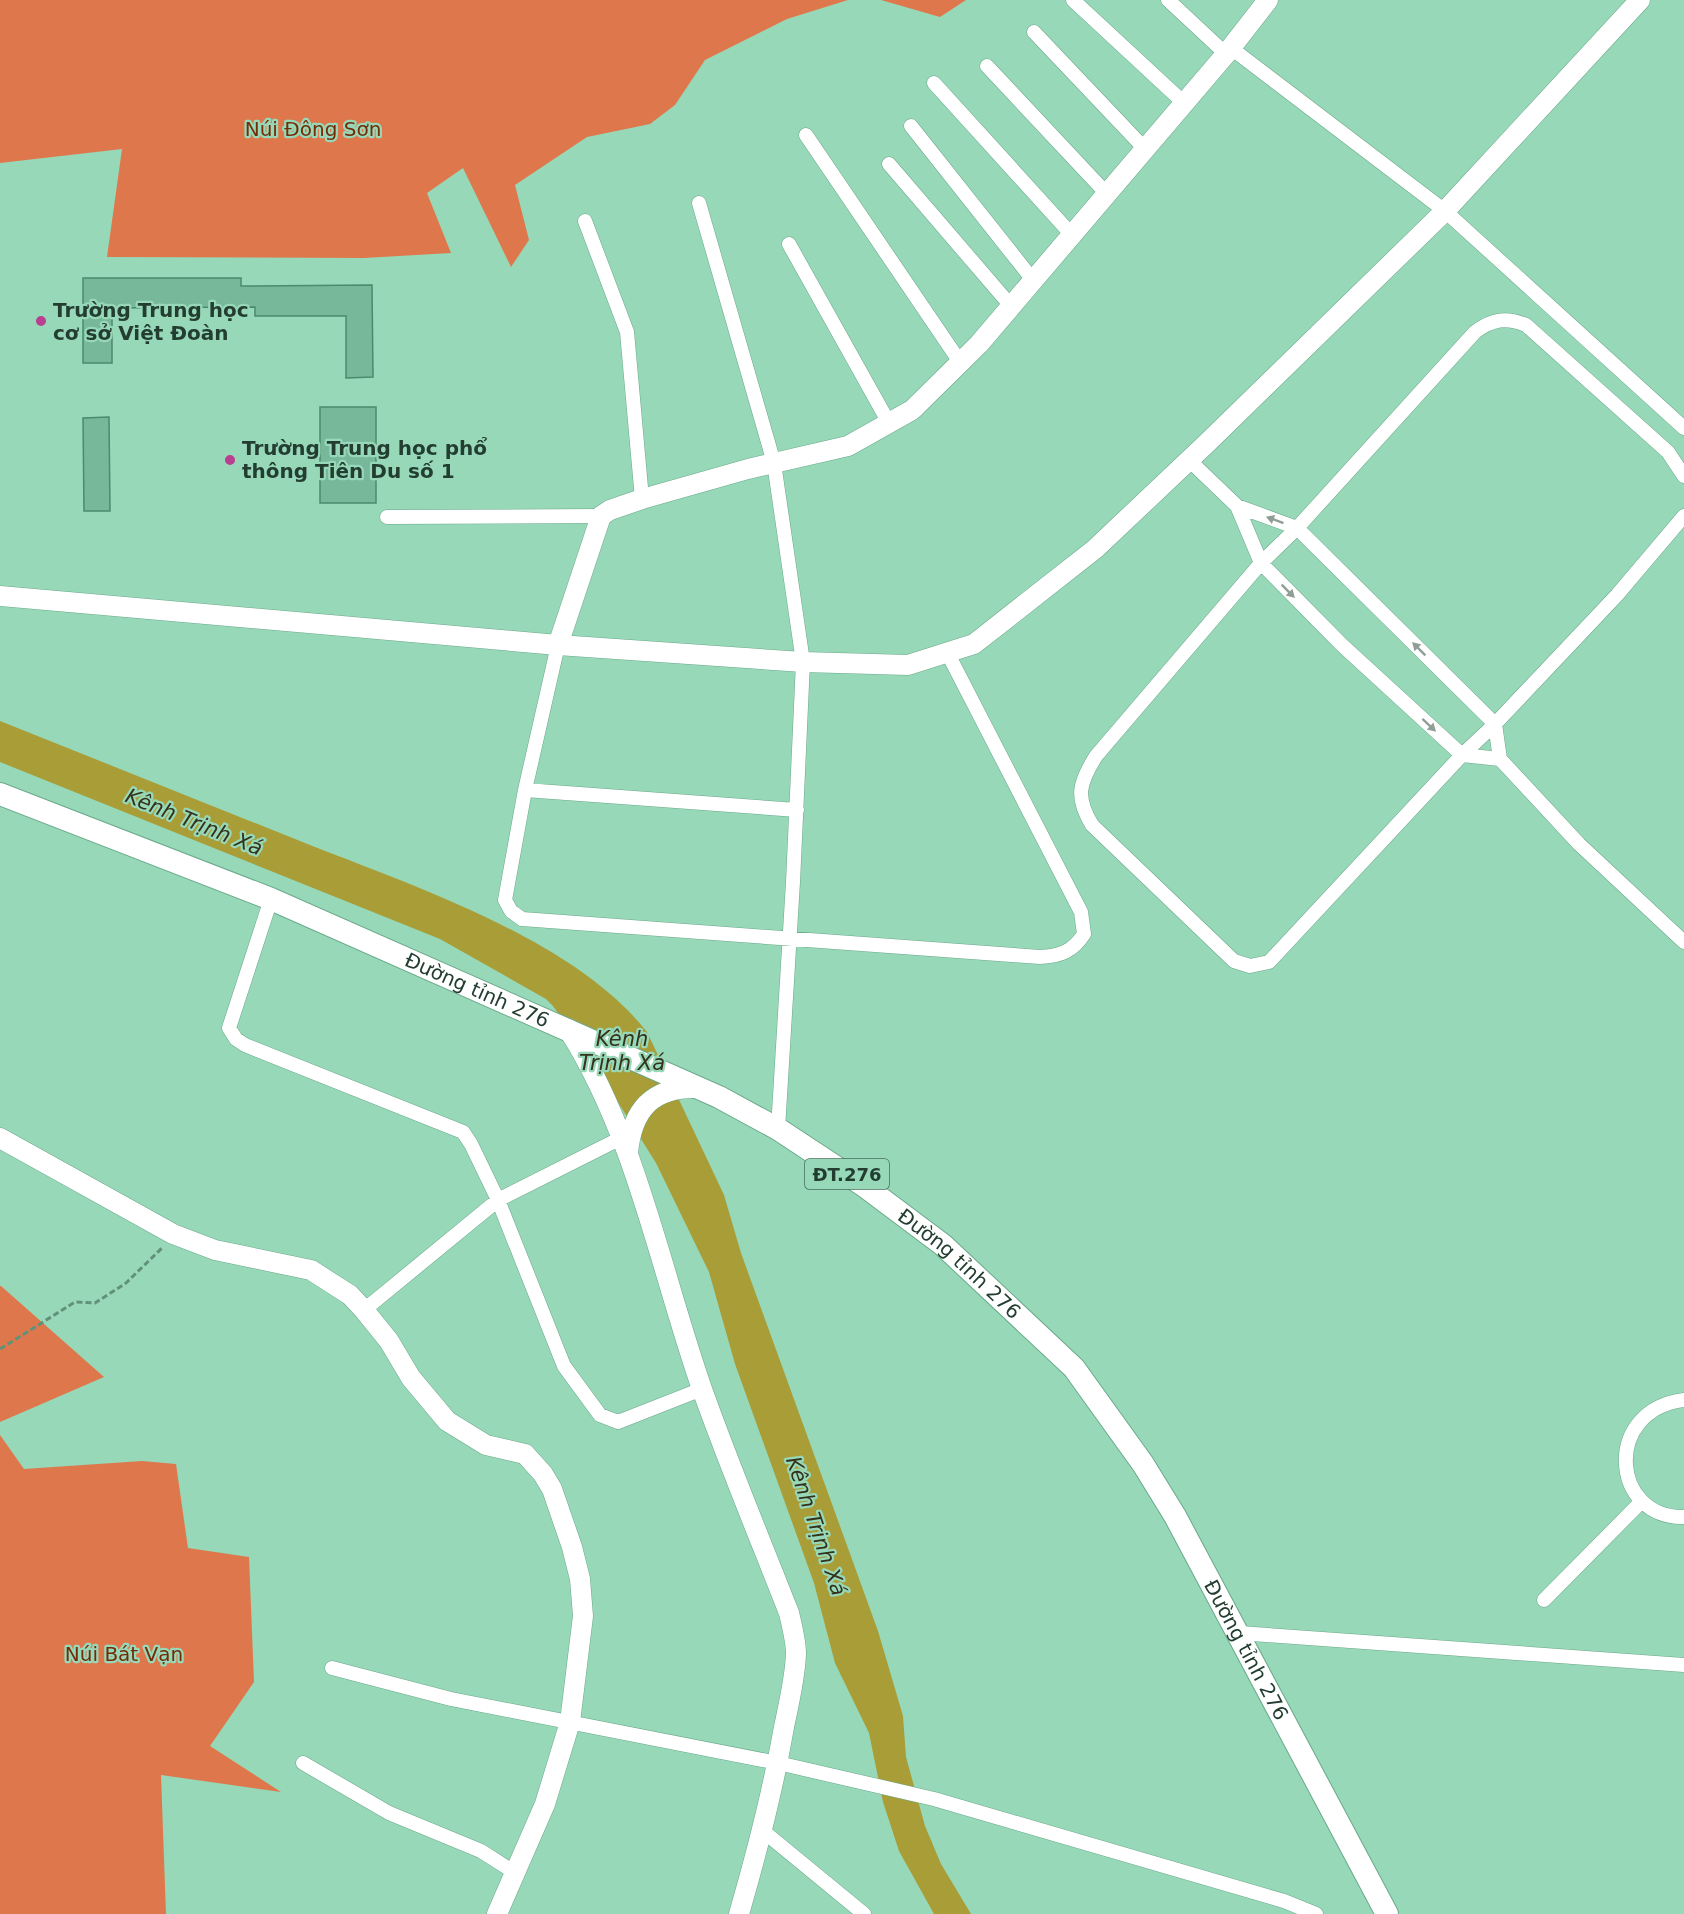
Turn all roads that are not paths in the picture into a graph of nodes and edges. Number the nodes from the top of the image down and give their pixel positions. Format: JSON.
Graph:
{"nodes":[{"id":1,"x":1073,"y":0,"type":"edge"},
{"id":2,"x":1167,"y":0,"type":"edge"},
{"id":3,"x":1268,"y":0,"type":"edge"},
{"id":4,"x":1640,"y":0,"type":"edge"},
{"id":5,"x":1034,"y":32,"type":"dead end"},
{"id":6,"x":1229,"y":51,"type":"junction"},
{"id":7,"x":987,"y":66,"type":"dead end"},
{"id":8,"x":934,"y":83,"type":"dead end"},
{"id":9,"x":1184,"y":103,"type":"junction"},
{"id":10,"x":911,"y":126,"type":"dead end"},
{"id":11,"x":806,"y":135,"type":"dead end"},
{"id":12,"x":1145,"y":149,"type":"junction"},
{"id":13,"x":889,"y":164,"type":"dead end"},
{"id":14,"x":1107,"y":194,"type":"junction"},
{"id":15,"x":699,"y":203,"type":"dead end"},
{"id":16,"x":1445,"y":211,"type":"junction"},
{"id":17,"x":585,"y":221,"type":"dead end"},
{"id":18,"x":1072,"y":235,"type":"junction"},
{"id":19,"x":789,"y":244,"type":"dead end"},
{"id":20,"x":1033,"y":280,"type":"junction"},
{"id":21,"x":1011,"y":306,"type":"junction"},
{"id":22,"x":960,"y":362,"type":"junction"},
{"id":23,"x":889,"y":423,"type":"junction"},
{"id":24,"x":1684,"y":428,"type":"edge"},
{"id":25,"x":1189,"y":460,"type":"junction"},
{"id":26,"x":774,"y":463,"type":"junction"},
{"id":27,"x":1684,"y":476,"type":"edge"},
{"id":28,"x":642,"y":499,"type":"junction"},
{"id":29,"x":1237,"y":506,"type":"junction"},
{"id":30,"x":601,"y":516,"type":"junction"},
{"id":31,"x":1684,"y":516,"type":"edge"},
{"id":32,"x":387,"y":517,"type":"dead end"},
{"id":33,"x":1297,"y":528,"type":"junction"},
{"id":34,"x":1261,"y":563,"type":"junction"},
{"id":35,"x":0,"y":596,"type":"edge"},
{"id":36,"x":558,"y":645,"type":"junction"},
{"id":37,"x":947,"y":652,"type":"junction"},
{"id":38,"x":803,"y":662,"type":"junction"},
{"id":39,"x":1495,"y":724,"type":"junction"},
{"id":40,"x":1462,"y":755,"type":"junction"},
{"id":41,"x":1500,"y":759,"type":"junction"},
{"id":42,"x":525,"y":790,"type":"junction"},
{"id":43,"x":0,"y":794,"type":"edge"},
{"id":44,"x":797,"y":810,"type":"junction"},
{"id":45,"x":271,"y":899,"type":"junction"},
{"id":46,"x":790,"y":940,"type":"junction"},
{"id":47,"x":1684,"y":942,"type":"edge"},
{"id":48,"x":568,"y":1029,"type":"junction"},
{"id":49,"x":699,"y":1088,"type":"junction"},
{"id":50,"x":778,"y":1129,"type":"junction"},
{"id":51,"x":0,"y":1138,"type":"edge"},
{"id":52,"x":625,"y":1147,"type":"junction"},
{"id":53,"x":498,"y":1200,"type":"junction"},
{"id":54,"x":364,"y":1310,"type":"junction"},
{"id":55,"x":702,"y":1389,"type":"junction"},
{"id":56,"x":1684,"y":1400,"type":"edge"},
{"id":57,"x":1642,"y":1501,"type":"junction"},
{"id":58,"x":1684,"y":1517,"type":"edge"},
{"id":59,"x":1544,"y":1599,"type":"dead end"},
{"id":60,"x":1239,"y":1633,"type":"junction"},
{"id":61,"x":1684,"y":1665,"type":"edge"},
{"id":62,"x":332,"y":1668,"type":"dead end"},
{"id":63,"x":570,"y":1722,"type":"junction"},
{"id":64,"x":303,"y":1763,"type":"dead end"},
{"id":65,"x":778,"y":1763,"type":"junction"},
{"id":66,"x":763,"y":1831,"type":"junction"},
{"id":67,"x":514,"y":1872,"type":"junction"},
{"id":68,"x":497,"y":1914,"type":"edge"},
{"id":69,"x":740,"y":1914,"type":"edge"},
{"id":70,"x":864,"y":1914,"type":"edge"},
{"id":71,"x":1316,"y":1914,"type":"edge"},
{"id":72,"x":1387,"y":1914,"type":"edge"}],
"edges":[{"from":1,"to":9,"type":"street"},
{"from":2,"to":6,"type":"street"},
{"from":3,"to":6,"type":"main road"},
{"from":4,"to":16,"type":"main road"},
{"from":5,"to":12,"type":"street"},
{"from":6,"to":9,"type":"main road"},
{"from":6,"to":16,"type":"street"},
{"from":7,"to":14,"type":"street"},
{"from":8,"to":18,"type":"street"},
{"from":9,"to":12,"type":"main road"},
{"from":10,"to":20,"type":"street"},
{"from":11,"to":22,"type":"street"},
{"from":12,"to":14,"type":"main road"},
{"from":13,"to":21,"type":"street"},
{"from":14,"to":18,"type":"main road"},
{"from":15,"to":26,"type":"street"},
{"from":16,"to":24,"type":"street"},
{"from":16,"to":25,"type":"main road"},
{"from":17,"to":28,"type":"street"},
{"from":18,"to":20,"type":"main road"},
{"from":19,"to":23,"type":"street"},
{"from":20,"to":21,"type":"main road"},
{"from":21,"to":22,"type":"main road"},
{"from":22,"to":23,"type":"main road"},
{"from":23,"to":26,"type":"main road"},
{"from":25,"to":29,"type":"street"},
{"from":25,"to":37,"type":"main road"},
{"from":26,"to":28,"type":"main road"},
{"from":26,"to":38,"type":"street"},
{"from":27,"to":33,"type":"street"},
{"from":28,"to":30,"type":"main road"},
{"from":33,"to":29,"type":"street","one_way":true},
{"from":29,"to":34,"type":"street"},
{"from":30,"to":32,"type":"street"},
{"from":30,"to":36,"type":"main road"},
{"from":31,"to":39,"type":"street"},
{"from":33,"to":34,"type":"street"},
{"from":39,"to":33,"type":"street","one_way":true},
{"from":34,"to":40,"type":"street","one_way":true},
{"from":34,"to":40,"type":"street"},
{"from":35,"to":36,"type":"main road"},
{"from":36,"to":38,"type":"main road"},
{"from":36,"to":42,"type":"street"},
{"from":37,"to":38,"type":"main road"},
{"from":37,"to":46,"type":"street"},
{"from":38,"to":44,"type":"street"},
{"from":39,"to":40,"type":"street"},
{"from":39,"to":41,"type":"street"},
{"from":40,"to":41,"type":"street"},
{"from":41,"to":47,"type":"street"},
{"from":42,"to":44,"type":"street"},
{"from":42,"to":46,"type":"street"},
{"from":43,"to":45,"type":"main road","name":"Đường tỉnh 276","number":"ĐT.276"},
{"from":44,"to":46,"type":"street"},
{"from":45,"to":48,"type":"main road","name":"Đường tỉnh 276","number":"ĐT.276"},
{"from":45,"to":53,"type":"street"},
{"from":46,"to":50,"type":"street"},
{"from":48,"to":49,"type":"main road","name":"Đường tỉnh 276","number":"ĐT.276"},
{"from":48,"to":52,"type":"main road"},
{"from":49,"to":50,"type":"main road","name":"Đường tỉnh 276","number":"ĐT.276"},
{"from":49,"to":52,"type":"main road"},
{"from":50,"to":60,"type":"main road","name":"Đường tỉnh 276","number":"ĐT.276"},
{"from":51,"to":54,"type":"main road"},
{"from":52,"to":53,"type":"street"},
{"from":52,"to":55,"type":"main road"},
{"from":53,"to":54,"type":"street"},
{"from":53,"to":55,"type":"street"},
{"from":54,"to":63,"type":"main road"},
{"from":55,"to":65,"type":"main road"},
{"from":56,"to":57,"type":"street"},
{"from":57,"to":58,"type":"street"},
{"from":57,"to":59,"type":"street"},
{"from":60,"to":61,"type":"street"},
{"from":60,"to":72,"type":"main road","name":"Đường tỉnh 276","number":"ĐT.276"},
{"from":62,"to":63,"type":"street"},
{"from":63,"to":65,"type":"street"},
{"from":63,"to":67,"type":"main road"},
{"from":64,"to":67,"type":"street"},
{"from":65,"to":66,"type":"main road"},
{"from":65,"to":71,"type":"street"},
{"from":66,"to":69,"type":"main road"},
{"from":66,"to":70,"type":"street"},
{"from":67,"to":68,"type":"main road"}]}
